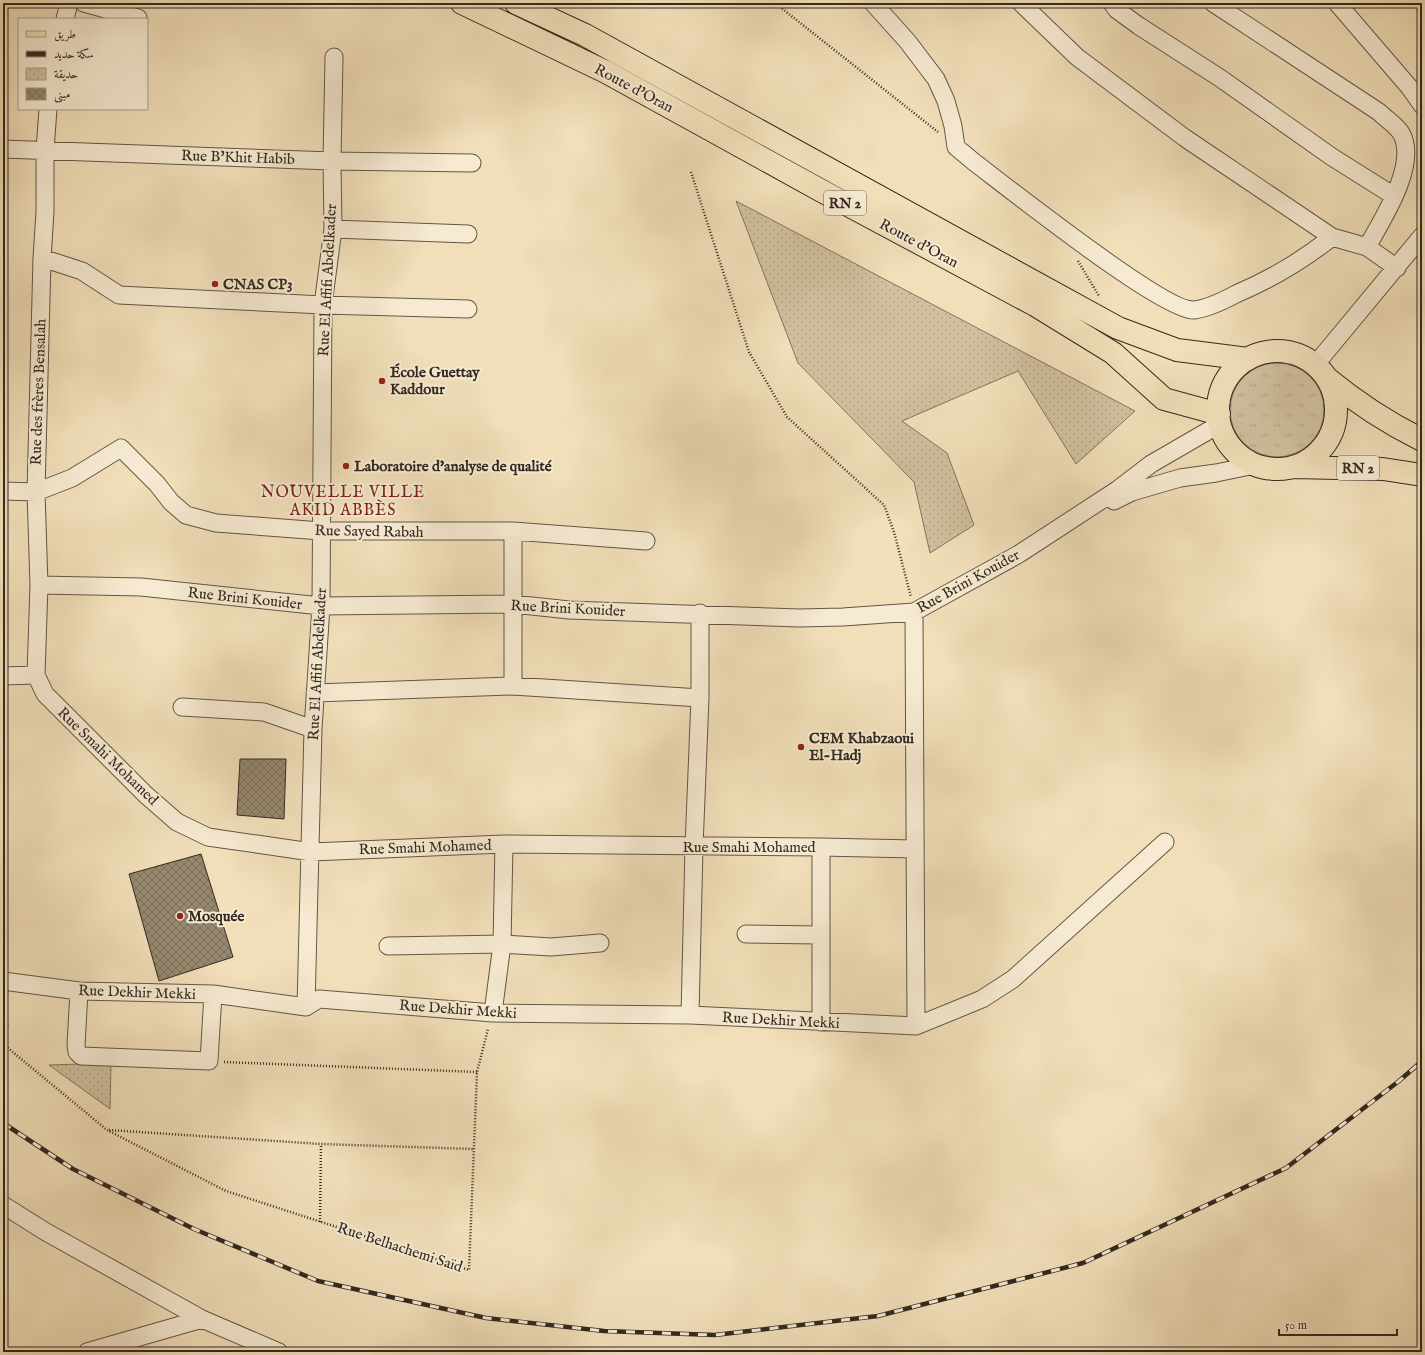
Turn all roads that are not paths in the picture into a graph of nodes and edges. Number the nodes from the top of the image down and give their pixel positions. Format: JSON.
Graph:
{"nodes":[{"id":1,"x":69,"y":3,"type":"edge"},
{"id":2,"x":84,"y":3,"type":"edge"},
{"id":3,"x":462,"y":3,"type":"edge"},
{"id":4,"x":516,"y":3,"type":"edge"},
{"id":5,"x":873,"y":3,"type":"edge"},
{"id":6,"x":1021,"y":3,"type":"edge"},
{"id":7,"x":1112,"y":3,"type":"edge"},
{"id":8,"x":1213,"y":3,"type":"edge"},
{"id":9,"x":1336,"y":3,"type":"edge"},
{"id":10,"x":1033,"y":10,"type":"edge"},
{"id":11,"x":65,"y":18,"type":"edge"},
{"id":12,"x":138,"y":18,"type":"dead end"},
{"id":13,"x":334,"y":57,"type":"dead end"},
{"id":14,"x":1422,"y":105,"type":"edge"},
{"id":15,"x":48,"y":110,"type":"edge"},
{"id":16,"x":3,"y":150,"type":"edge"},
{"id":17,"x":44,"y":150,"type":"junction"},
{"id":18,"x":332,"y":161,"type":"junction"},
{"id":19,"x":472,"y":163,"type":"dead end"},
{"id":20,"x":1394,"y":196,"type":"junction"},
{"id":21,"x":333,"y":229,"type":"junction"},
{"id":22,"x":468,"y":234,"type":"dead end"},
{"id":23,"x":1422,"y":236,"type":"edge"},
{"id":24,"x":1332,"y":237,"type":"junction"},
{"id":25,"x":1367,"y":247,"type":"junction"},
{"id":26,"x":42,"y":258,"type":"junction"},
{"id":27,"x":1397,"y":268,"type":"junction"},
{"id":28,"x":323,"y":305,"type":"junction"},
{"id":29,"x":468,"y":309,"type":"dead end"},
{"id":30,"x":1248,"y":359,"type":"junction"},
{"id":31,"x":1321,"y":372,"type":"junction"},
{"id":32,"x":1220,"y":419,"type":"junction"},
{"id":33,"x":1422,"y":440,"type":"edge"},
{"id":34,"x":1254,"y":464,"type":"junction"},
{"id":35,"x":1293,"y":467,"type":"junction"},
{"id":36,"x":1422,"y":475,"type":"edge"},
{"id":37,"x":3,"y":491,"type":"edge"},
{"id":38,"x":36,"y":492,"type":"junction"},
{"id":39,"x":1074,"y":519,"type":"junction"},
{"id":40,"x":321,"y":531,"type":"junction"},
{"id":41,"x":513,"y":531,"type":"junction"},
{"id":42,"x":646,"y":541,"type":"dead end"},
{"id":43,"x":39,"y":585,"type":"junction"},
{"id":44,"x":513,"y":604,"type":"junction"},
{"id":45,"x":321,"y":606,"type":"junction"},
{"id":46,"x":914,"y":612,"type":"junction"},
{"id":47,"x":700,"y":613,"type":"junction"},
{"id":48,"x":36,"y":675,"type":"junction"},
{"id":49,"x":3,"y":676,"type":"edge"},
{"id":50,"x":514,"y":686,"type":"junction"},
{"id":51,"x":315,"y":693,"type":"junction"},
{"id":52,"x":700,"y":698,"type":"junction"},
{"id":53,"x":182,"y":707,"type":"dead end"},
{"id":54,"x":313,"y":729,"type":"junction"},
{"id":55,"x":1165,"y":842,"type":"dead end"},
{"id":56,"x":504,"y":844,"type":"junction"},
{"id":57,"x":694,"y":847,"type":"junction"},
{"id":58,"x":821,"y":847,"type":"junction"},
{"id":59,"x":914,"y":849,"type":"junction"},
{"id":60,"x":311,"y":852,"type":"junction"},
{"id":61,"x":746,"y":934,"type":"dead end"},
{"id":62,"x":820,"y":935,"type":"junction"},
{"id":63,"x":600,"y":943,"type":"dead end"},
{"id":64,"x":502,"y":944,"type":"junction"},
{"id":65,"x":388,"y":946,"type":"dead end"},
{"id":66,"x":3,"y":981,"type":"edge"},
{"id":67,"x":80,"y":991,"type":"junction"},
{"id":68,"x":213,"y":994,"type":"junction"},
{"id":69,"x":306,"y":1007,"type":"junction"},
{"id":70,"x":492,"y":1013,"type":"junction"},
{"id":71,"x":690,"y":1015,"type":"junction"},
{"id":72,"x":821,"y":1022,"type":"junction"},
{"id":73,"x":916,"y":1026,"type":"junction"},
{"id":74,"x":3,"y":1205,"type":"edge"},
{"id":75,"x":202,"y":1319,"type":"junction"},
{"id":76,"x":86,"y":1352,"type":"edge"},
{"id":77,"x":280,"y":1352,"type":"edge"}],
"edges":[{"from":1,"to":11,"type":"street"},
{"from":2,"to":12,"type":"street"},
{"from":3,"to":32,"type":"main road","name":"Route d'Oran","number":"RN 2"},
{"from":4,"to":30,"type":"main road","name":"Route d'Oran","number":"RN 2"},
{"from":5,"to":24,"type":"street"},
{"from":6,"to":10,"type":"street"},
{"from":7,"to":20,"type":"street"},
{"from":8,"to":20,"type":"street"},
{"from":9,"to":14,"type":"street"},
{"from":10,"to":24,"type":"street"},
{"from":13,"to":18,"type":"street","name":"Rue El Affifi Abdelkader"},
{"from":15,"to":17,"type":"street","name":"Rue des frères Bensalah"},
{"from":16,"to":17,"type":"street","name":"Rue B'Khit Habib"},
{"from":17,"to":18,"type":"street","name":"Rue B'Khit Habib"},
{"from":17,"to":26,"type":"street","name":"Rue des frères Bensalah"},
{"from":18,"to":19,"type":"street","name":"Rue B'Khit Habib"},
{"from":18,"to":21,"type":"street","name":"Rue El Affifi Abdelkader"},
{"from":20,"to":25,"type":"street"},
{"from":21,"to":22,"type":"street"},
{"from":21,"to":28,"type":"street","name":"Rue El Affifi Abdelkader"},
{"from":23,"to":27,"type":"street"},
{"from":24,"to":25,"type":"street"},
{"from":25,"to":27,"type":"street"},
{"from":26,"to":28,"type":"street"},
{"from":26,"to":38,"type":"street","name":"Rue des frères Bensalah"},
{"from":27,"to":31,"type":"street"},
{"from":28,"to":29,"type":"street"},
{"from":28,"to":40,"type":"street","name":"Rue El Affifi Abdelkader"},
{"from":30,"to":31,"type":"main road"},
{"from":30,"to":32,"type":"main road"},
{"from":31,"to":33,"type":"main road"},
{"from":31,"to":35,"type":"main road"},
{"from":32,"to":34,"type":"main road"},
{"from":32,"to":39,"type":"street"},
{"from":34,"to":35,"type":"main road"},
{"from":34,"to":39,"type":"street"},
{"from":35,"to":36,"type":"main road","number":"RN 2"},
{"from":37,"to":38,"type":"street"},
{"from":38,"to":40,"type":"street","name":"Rue Sayed Rabah"},
{"from":38,"to":43,"type":"street","name":"Rue des frères Bensalah"},
{"from":39,"to":46,"type":"street","name":"Rue Brini Kouider"},
{"from":40,"to":41,"type":"street","name":"Rue Sayed Rabah"},
{"from":40,"to":45,"type":"street","name":"Rue El Affifi Abdelkader"},
{"from":41,"to":42,"type":"street","name":"Rue Sayed Rabah"},
{"from":41,"to":44,"type":"street"},
{"from":43,"to":45,"type":"street","name":"Rue Brini Kouider"},
{"from":43,"to":48,"type":"street","name":"Rue des frères Bensalah"},
{"from":44,"to":45,"type":"street","name":"Rue Brini Kouider"},
{"from":44,"to":47,"type":"street","name":"Rue Brini Kouider"},
{"from":44,"to":50,"type":"street"},
{"from":45,"to":51,"type":"street","name":"Rue El Affifi Abdelkader"},
{"from":46,"to":47,"type":"street","name":"Rue Brini Kouider"},
{"from":46,"to":59,"type":"street"},
{"from":47,"to":52,"type":"street"},
{"from":48,"to":49,"type":"street"},
{"from":48,"to":60,"type":"street","name":"Rue Smahi Mohamed"},
{"from":50,"to":51,"type":"street"},
{"from":50,"to":52,"type":"street"},
{"from":51,"to":54,"type":"street","name":"Rue El Affifi Abdelkader"},
{"from":52,"to":57,"type":"street"},
{"from":53,"to":54,"type":"street"},
{"from":54,"to":60,"type":"street","name":"Rue El Affifi Abdelkader"},
{"from":55,"to":73,"type":"street"},
{"from":56,"to":57,"type":"street","name":"Rue Smahi Mohamed"},
{"from":56,"to":60,"type":"street","name":"Rue Smahi Mohamed"},
{"from":56,"to":64,"type":"street"},
{"from":57,"to":58,"type":"street","name":"Rue Smahi Mohamed"},
{"from":57,"to":71,"type":"street"},
{"from":58,"to":59,"type":"street","name":"Rue Smahi Mohamed"},
{"from":58,"to":62,"type":"street"},
{"from":59,"to":73,"type":"street"},
{"from":60,"to":69,"type":"street","name":"Rue El Affifi Abdelkader"},
{"from":61,"to":62,"type":"street"},
{"from":62,"to":72,"type":"street"},
{"from":63,"to":64,"type":"street"},
{"from":64,"to":65,"type":"street"},
{"from":64,"to":70,"type":"street"},
{"from":66,"to":67,"type":"street","name":"Rue Dekhir Mekki"},
{"from":67,"to":68,"type":"street","name":"Rue Dekhir Mekki"},
{"from":67,"to":68,"type":"street"},
{"from":68,"to":69,"type":"street","name":"Rue Dekhir Mekki"},
{"from":69,"to":70,"type":"street","name":"Rue Dekhir Mekki"},
{"from":70,"to":71,"type":"street","name":"Rue Dekhir Mekki"},
{"from":71,"to":72,"type":"street","name":"Rue Dekhir Mekki"},
{"from":72,"to":73,"type":"street","name":"Rue Dekhir Mekki"},
{"from":74,"to":75,"type":"street"},
{"from":75,"to":76,"type":"street"},
{"from":75,"to":77,"type":"street"}]}
